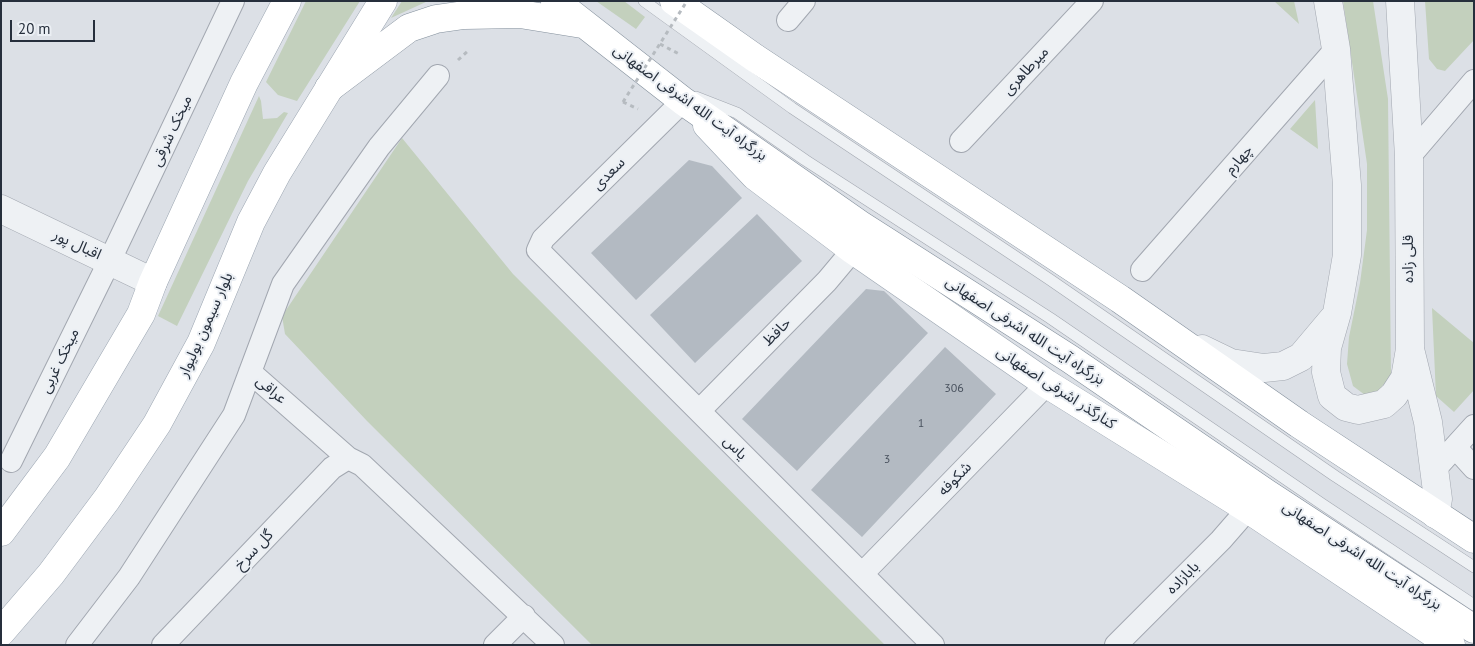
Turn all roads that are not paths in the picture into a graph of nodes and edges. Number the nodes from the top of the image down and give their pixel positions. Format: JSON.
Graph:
{"nodes":[{"id":1,"x":233,"y":1,"type":"edge"},
{"id":2,"x":287,"y":1,"type":"edge"},
{"id":3,"x":384,"y":1,"type":"edge"},
{"id":4,"x":555,"y":1,"type":"edge"},
{"id":5,"x":644,"y":1,"type":"edge"},
{"id":6,"x":674,"y":1,"type":"edge"},
{"id":7,"x":804,"y":1,"type":"edge"},
{"id":8,"x":1092,"y":1,"type":"edge"},
{"id":9,"x":1328,"y":1,"type":"edge"},
{"id":10,"x":1400,"y":1,"type":"edge"},
{"id":11,"x":788,"y":20,"type":"dead end"},
{"id":12,"x":583,"y":24,"type":"junction"},
{"id":13,"x":1336,"y":49,"type":"junction"},
{"id":14,"x":438,"y":76,"type":"dead end"},
{"id":15,"x":1474,"y":81,"type":"edge"},
{"id":16,"x":662,"y":84,"type":"junction"},
{"id":17,"x":329,"y":88,"type":"junction"},
{"id":18,"x":683,"y":101,"type":"junction"},
{"id":19,"x":961,"y":141,"type":"dead end"},
{"id":20,"x":1409,"y":157,"type":"junction"},
{"id":21,"x":1,"y":209,"type":"edge"},
{"id":22,"x":538,"y":250,"type":"joint"},
{"id":23,"x":853,"y":250,"type":"junction"},
{"id":24,"x":110,"y":260,"type":"junction"},
{"id":25,"x":1142,"y":270,"type":"dead end"},
{"id":26,"x":153,"y":282,"type":"junction"},
{"id":27,"x":1337,"y":314,"type":"junction"},
{"id":28,"x":1175,"y":337,"type":"junction"},
{"id":29,"x":1410,"y":349,"type":"junction"},
{"id":30,"x":250,"y":372,"type":"junction"},
{"id":31,"x":1047,"y":384,"type":"junction"},
{"id":32,"x":699,"y":411,"type":"junction"},
{"id":33,"x":1474,"y":426,"type":"edge"},
{"id":34,"x":1455,"y":447,"type":"junction"},
{"id":35,"x":348,"y":458,"type":"junction"},
{"id":36,"x":11,"y":461,"type":"dead end"},
{"id":37,"x":1474,"y":468,"type":"edge"},
{"id":38,"x":1435,"y":469,"type":"junction"},
{"id":39,"x":1248,"y":509,"type":"junction"},
{"id":40,"x":1435,"y":514,"type":"junction"},
{"id":41,"x":1,"y":532,"type":"edge"},
{"id":42,"x":1474,"y":539,"type":"edge"},
{"id":43,"x":1474,"y":568,"type":"edge"},
{"id":44,"x":862,"y":574,"type":"junction"},
{"id":45,"x":1474,"y":605,"type":"edge"},
{"id":46,"x":524,"y":616,"type":"junction"},
{"id":47,"x":1474,"y":629,"type":"edge"},
{"id":48,"x":1,"y":632,"type":"edge"},
{"id":49,"x":1445,"y":643,"type":"edge"},
{"id":50,"x":77,"y":645,"type":"edge"},
{"id":51,"x":162,"y":645,"type":"edge"},
{"id":52,"x":495,"y":645,"type":"edge"},
{"id":53,"x":553,"y":645,"type":"edge"},
{"id":54,"x":933,"y":645,"type":"edge"},
{"id":55,"x":1116,"y":645,"type":"edge"}],
"edges":[{"from":1,"to":24,"type":"street","name":"میخک شرقی"},
{"from":2,"to":26,"type":"main road"},
{"from":3,"to":17,"type":"main road","name":"بلوار سیمون بولیوار"},
{"from":4,"to":12,"type":"main road","name":"بزرگراه آیت الله اشرفی اصفهانی"},
{"from":5,"to":43,"type":"lane"},
{"from":6,"to":28,"type":"main road"},
{"from":7,"to":11,"type":"street"},
{"from":8,"to":19,"type":"street","name":"میرطاهری"},
{"from":9,"to":13,"type":"street"},
{"from":10,"to":20,"type":"street","name":"قلی زاده"},
{"from":12,"to":16,"type":"main road","name":"بزرگراه آیت الله اشرفی اصفهانی"},
{"from":12,"to":17,"type":"main road"},
{"from":13,"to":25,"type":"street","name":"چهارم"},
{"from":13,"to":27,"type":"street"},
{"from":14,"to":30,"type":"street","name":"عراقی"},
{"from":15,"to":20,"type":"street"},
{"from":16,"to":18,"type":"main road","name":"بزرگراه آیت الله اشرفی اصفهانی"},
{"from":16,"to":45,"type":"lane"},
{"from":17,"to":48,"type":"main road","name":"بلوار سیمون بولیوار"},
{"from":18,"to":22,"type":"street","name":"سعدی"},
{"from":18,"to":23,"type":"main road","name":"کنارگذر اشرفی اصفهانی"},
{"from":18,"to":47,"type":"main road","name":"بزرگراه آیت الله اشرفی اصفهانی"},
{"from":20,"to":29,"type":"street","name":"قلی زاده"},
{"from":21,"to":24,"type":"street","name":"اقبال پور"},
{"from":22,"to":32,"type":"street","name":"یاس"},
{"from":23,"to":31,"type":"main road","name":"کنارگذر اشرفی اصفهانی"},
{"from":23,"to":32,"type":"street","name":"حافظ"},
{"from":24,"to":26,"type":"street","name":"اقبال پور"},
{"from":24,"to":36,"type":"street","name":"میخک غربی"},
{"from":26,"to":41,"type":"main road"},
{"from":27,"to":28,"type":"street"},
{"from":27,"to":29,"type":"street"},
{"from":28,"to":40,"type":"main road"},
{"from":29,"to":38,"type":"street","name":"قلی زاده"},
{"from":30,"to":35,"type":"street","name":"عراقی"},
{"from":30,"to":50,"type":"street"},
{"from":31,"to":39,"type":"main road","name":"کنارگذر اشرفی اصفهانی"},
{"from":31,"to":44,"type":"street","name":"شکوفه"},
{"from":32,"to":44,"type":"street","name":"یاس"},
{"from":33,"to":34,"type":"street"},
{"from":34,"to":37,"type":"street"},
{"from":34,"to":38,"type":"street"},
{"from":35,"to":46,"type":"street","name":"عراقی"},
{"from":35,"to":51,"type":"street","name":"گل سرخ"},
{"from":38,"to":40,"type":"street","name":"قلی زاده"},
{"from":39,"to":49,"type":"main road","name":"کنارگذر اشرفی اصفهانی"},
{"from":39,"to":55,"type":"street","name":"بابازاده"},
{"from":40,"to":42,"type":"main road"},
{"from":44,"to":54,"type":"street","name":"یاس"},
{"from":46,"to":52,"type":"street"},
{"from":46,"to":53,"type":"street","name":"عراقی"}]}
